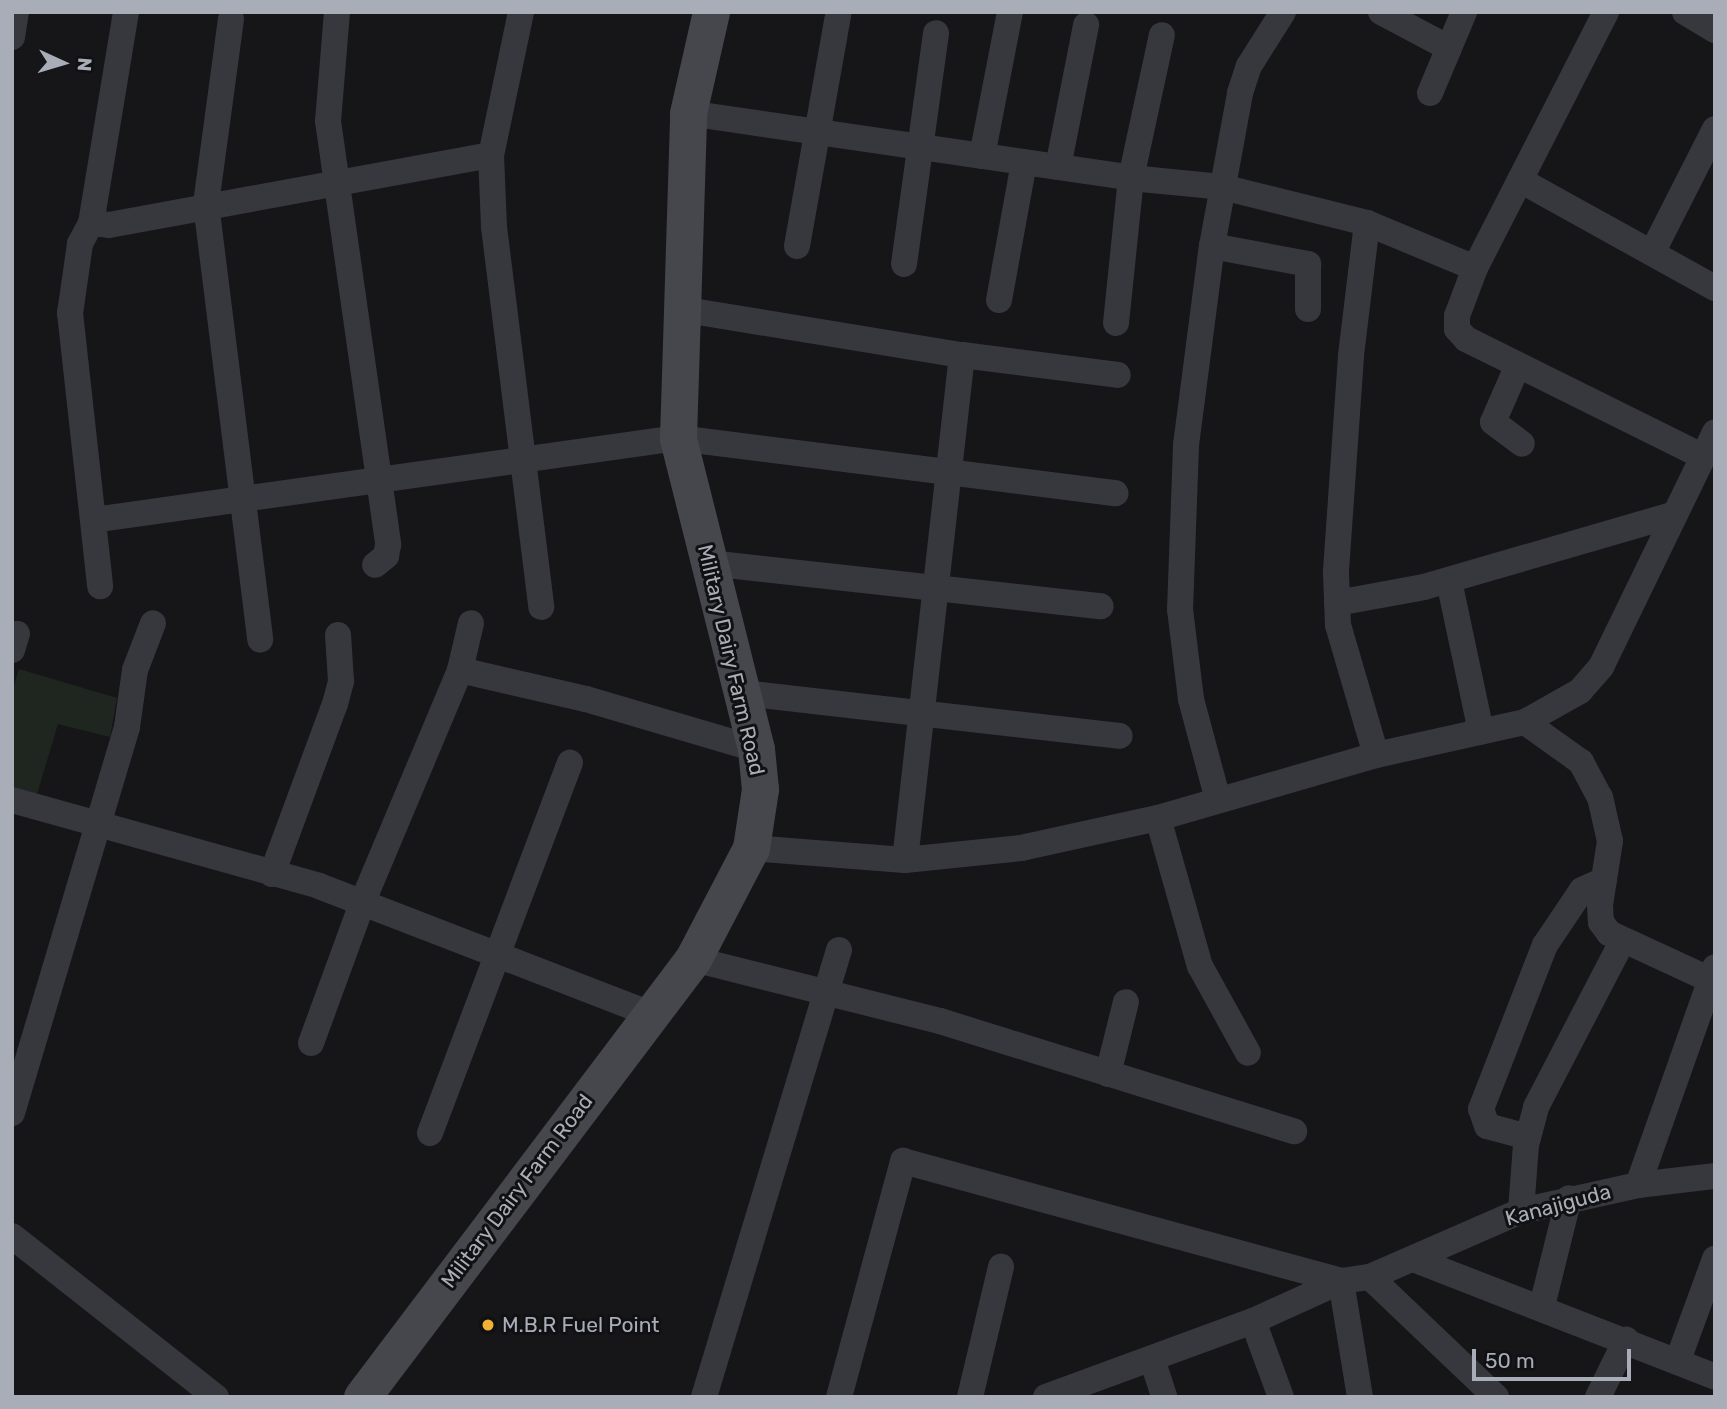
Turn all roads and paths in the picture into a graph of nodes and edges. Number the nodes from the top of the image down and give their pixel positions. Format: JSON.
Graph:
{"nodes":[{"id":1,"x":16,"y":12,"type":"edge"},
{"id":2,"x":126,"y":12,"type":"edge"},
{"id":3,"x":337,"y":12,"type":"edge"},
{"id":4,"x":521,"y":12,"type":"edge"},
{"id":5,"x":711,"y":12,"type":"edge"},
{"id":6,"x":1010,"y":12,"type":"edge"},
{"id":7,"x":1283,"y":12,"type":"edge"},
{"id":8,"x":1381,"y":12,"type":"edge"},
{"id":9,"x":1464,"y":12,"type":"edge"},
{"id":10,"x":1606,"y":12,"type":"edge"},
{"id":11,"x":1685,"y":12,"type":"edge"},
{"id":12,"x":838,"y":15,"type":"dead end"},
{"id":13,"x":232,"y":19,"type":"dead end"},
{"id":14,"x":1086,"y":26,"type":"dead end"},
{"id":15,"x":1715,"y":30,"type":"edge"},
{"id":16,"x":936,"y":33,"type":"dead end"},
{"id":17,"x":1162,"y":34,"type":"dead end"},
{"id":18,"x":12,"y":37,"type":"edge"},
{"id":19,"x":1449,"y":48,"type":"junction"},
{"id":20,"x":1430,"y":93,"type":"dead end"},
{"id":21,"x":688,"y":113,"type":"junction"},
{"id":22,"x":1715,"y":129,"type":"edge"},
{"id":23,"x":817,"y":132,"type":"junction"},
{"id":24,"x":921,"y":147,"type":"junction"},
{"id":25,"x":491,"y":155,"type":"junction"},
{"id":26,"x":982,"y":156,"type":"junction"},
{"id":27,"x":1024,"y":162,"type":"junction"},
{"id":28,"x":1058,"y":167,"type":"junction"},
{"id":29,"x":1131,"y":178,"type":"junction"},
{"id":30,"x":1520,"y":180,"type":"junction"},
{"id":31,"x":336,"y":186,"type":"junction"},
{"id":32,"x":1222,"y":187,"type":"junction"},
{"id":33,"x":206,"y":204,"type":"junction"},
{"id":34,"x":91,"y":222,"type":"junction"},
{"id":35,"x":1367,"y":223,"type":"junction"},
{"id":36,"x":797,"y":246,"type":"dead end"},
{"id":37,"x":1212,"y":246,"type":"junction"},
{"id":38,"x":1652,"y":253,"type":"junction"},
{"id":39,"x":904,"y":264,"type":"dead end"},
{"id":40,"x":1475,"y":268,"type":"junction"},
{"id":41,"x":1715,"y":288,"type":"edge"},
{"id":42,"x":999,"y":300,"type":"dead end"},
{"id":43,"x":680,"y":309,"type":"junction"},
{"id":44,"x":1308,"y":309,"type":"dead end"},
{"id":45,"x":1116,"y":323,"type":"dead end"},
{"id":46,"x":962,"y":355,"type":"junction"},
{"id":47,"x":1518,"y":365,"type":"junction"},
{"id":48,"x":1118,"y":375,"type":"dead end"},
{"id":49,"x":1715,"y":432,"type":"edge"},
{"id":50,"x":678,"y":438,"type":"junction"},
{"id":51,"x":1522,"y":444,"type":"dead end"},
{"id":52,"x":1702,"y":456,"type":"junction"},
{"id":53,"x":523,"y":457,"type":"junction"},
{"id":54,"x":952,"y":471,"type":"junction"},
{"id":55,"x":380,"y":481,"type":"junction"},
{"id":56,"x":1116,"y":493,"type":"dead end"},
{"id":57,"x":246,"y":500,"type":"junction"},
{"id":58,"x":1675,"y":514,"type":"junction"},
{"id":59,"x":93,"y":520,"type":"junction"},
{"id":60,"x":709,"y":563,"type":"junction"},
{"id":61,"x":375,"y":565,"type":"dead end"},
{"id":62,"x":1450,"y":581,"type":"junction"},
{"id":63,"x":100,"y":586,"type":"dead end"},
{"id":64,"x":939,"y":591,"type":"junction"},
{"id":65,"x":1337,"y":603,"type":"junction"},
{"id":66,"x":1101,"y":606,"type":"dead end"},
{"id":67,"x":541,"y":607,"type":"dead end"},
{"id":68,"x":153,"y":623,"type":"dead end"},
{"id":69,"x":471,"y":624,"type":"dead end"},
{"id":70,"x":338,"y":635,"type":"dead end"},
{"id":71,"x":260,"y":640,"type":"dead end"},
{"id":72,"x":460,"y":670,"type":"junction"},
{"id":73,"x":743,"y":693,"type":"junction"},
{"id":74,"x":924,"y":711,"type":"junction"},
{"id":75,"x":1525,"y":722,"type":"junction"},
{"id":76,"x":1481,"y":732,"type":"junction"},
{"id":77,"x":1120,"y":736,"type":"dead end"},
{"id":78,"x":756,"y":749,"type":"junction"},
{"id":79,"x":1376,"y":755,"type":"junction"},
{"id":80,"x":570,"y":762,"type":"dead end"},
{"id":81,"x":12,"y":800,"type":"edge"},
{"id":82,"x":1218,"y":800,"type":"junction"},
{"id":83,"x":1158,"y":818,"type":"junction"},
{"id":84,"x":98,"y":827,"type":"junction"},
{"id":85,"x":751,"y":848,"type":"junction"},
{"id":86,"x":905,"y":860,"type":"junction"},
{"id":87,"x":272,"y":874,"type":"junction"},
{"id":88,"x":1604,"y":880,"type":"junction"},
{"id":89,"x":363,"y":901,"type":"junction"},
{"id":90,"x":1623,"y":940,"type":"junction"},
{"id":91,"x":839,"y":950,"type":"dead end"},
{"id":92,"x":498,"y":953,"type":"junction"},
{"id":93,"x":693,"y":959,"type":"junction"},
{"id":94,"x":1713,"y":977,"type":"edge"},
{"id":95,"x":827,"y":992,"type":"junction"},
{"id":96,"x":1126,"y":1002,"type":"dead end"},
{"id":97,"x":650,"y":1014,"type":"junction"},
{"id":98,"x":311,"y":1043,"type":"dead end"},
{"id":99,"x":1248,"y":1053,"type":"dead end"},
{"id":100,"x":1108,"y":1074,"type":"junction"},
{"id":101,"x":12,"y":1113,"type":"edge"},
{"id":102,"x":1294,"y":1131,"type":"dead end"},
{"id":103,"x":430,"y":1133,"type":"dead end"},
{"id":104,"x":1528,"y":1137,"type":"junction"},
{"id":105,"x":1715,"y":1176,"type":"edge"},
{"id":106,"x":1639,"y":1185,"type":"junction"},
{"id":107,"x":1569,"y":1198,"type":"junction"},
{"id":108,"x":1521,"y":1211,"type":"junction"},
{"id":109,"x":12,"y":1236,"type":"edge"},
{"id":110,"x":1413,"y":1259,"type":"junction"},
{"id":111,"x":1715,"y":1259,"type":"edge"},
{"id":112,"x":1001,"y":1267,"type":"dead end"},
{"id":113,"x":1370,"y":1277,"type":"junction"},
{"id":114,"x":1341,"y":1281,"type":"junction"},
{"id":115,"x":1542,"y":1306,"type":"junction"},
{"id":116,"x":1253,"y":1321,"type":"junction"},
{"id":117,"x":1626,"y":1340,"type":"junction"},
{"id":118,"x":1152,"y":1359,"type":"junction"},
{"id":119,"x":1678,"y":1360,"type":"junction"},
{"id":120,"x":1715,"y":1377,"type":"edge"},
{"id":121,"x":1488,"y":1393,"type":"edge"},
{"id":122,"x":216,"y":1397,"type":"edge"},
{"id":123,"x":362,"y":1397,"type":"edge"},
{"id":124,"x":705,"y":1397,"type":"edge"},
{"id":125,"x":839,"y":1397,"type":"edge"},
{"id":126,"x":971,"y":1397,"type":"edge"},
{"id":127,"x":1046,"y":1397,"type":"edge"},
{"id":128,"x":1164,"y":1397,"type":"edge"},
{"id":129,"x":1281,"y":1397,"type":"edge"},
{"id":130,"x":1360,"y":1397,"type":"edge"},
{"id":131,"x":1598,"y":1397,"type":"edge"}],
"edges":[{"from":1,"to":18,"type":"street"},
{"from":2,"to":34,"type":"street"},
{"from":3,"to":31,"type":"street"},
{"from":4,"to":25,"type":"street"},
{"from":5,"to":21,"type":"main road","name":"Military Dairy Farm Road"},
{"from":6,"to":26,"type":"street"},
{"from":7,"to":32,"type":"street"},
{"from":8,"to":19,"type":"street"},
{"from":9,"to":19,"type":"street"},
{"from":10,"to":30,"type":"street"},
{"from":11,"to":15,"type":"street"},
{"from":12,"to":23,"type":"street"},
{"from":13,"to":33,"type":"street"},
{"from":14,"to":28,"type":"street"},
{"from":16,"to":24,"type":"street"},
{"from":17,"to":29,"type":"street"},
{"from":19,"to":20,"type":"street"},
{"from":21,"to":23,"type":"street"},
{"from":21,"to":43,"type":"main road","name":"Military Dairy Farm Road"},
{"from":22,"to":38,"type":"street"},
{"from":23,"to":24,"type":"street"},
{"from":23,"to":36,"type":"street"},
{"from":24,"to":26,"type":"street"},
{"from":24,"to":39,"type":"street"},
{"from":25,"to":31,"type":"street"},
{"from":25,"to":53,"type":"street"},
{"from":26,"to":27,"type":"street"},
{"from":27,"to":28,"type":"street"},
{"from":27,"to":42,"type":"street"},
{"from":28,"to":29,"type":"street"},
{"from":29,"to":32,"type":"street"},
{"from":29,"to":45,"type":"street"},
{"from":30,"to":38,"type":"street"},
{"from":30,"to":40,"type":"street"},
{"from":31,"to":33,"type":"street"},
{"from":31,"to":55,"type":"street"},
{"from":32,"to":35,"type":"street"},
{"from":32,"to":37,"type":"street"},
{"from":33,"to":34,"type":"street"},
{"from":33,"to":57,"type":"street"},
{"from":34,"to":59,"type":"street"},
{"from":35,"to":40,"type":"street"},
{"from":35,"to":65,"type":"street"},
{"from":37,"to":44,"type":"street"},
{"from":37,"to":82,"type":"street"},
{"from":38,"to":41,"type":"street"},
{"from":40,"to":47,"type":"street"},
{"from":43,"to":46,"type":"street"},
{"from":43,"to":50,"type":"main road","name":"Military Dairy Farm Road"},
{"from":46,"to":48,"type":"street"},
{"from":46,"to":54,"type":"street"},
{"from":47,"to":51,"type":"street"},
{"from":47,"to":52,"type":"street"},
{"from":49,"to":52,"type":"street"},
{"from":50,"to":53,"type":"street"},
{"from":50,"to":54,"type":"street"},
{"from":50,"to":60,"type":"main road","name":"Military Dairy Farm Road"},
{"from":52,"to":58,"type":"street"},
{"from":53,"to":55,"type":"street"},
{"from":53,"to":67,"type":"street"},
{"from":54,"to":56,"type":"street"},
{"from":54,"to":64,"type":"street"},
{"from":55,"to":57,"type":"street"},
{"from":55,"to":61,"type":"street"},
{"from":57,"to":59,"type":"street"},
{"from":57,"to":71,"type":"street"},
{"from":58,"to":62,"type":"street"},
{"from":58,"to":75,"type":"street"},
{"from":59,"to":63,"type":"street"},
{"from":60,"to":64,"type":"street"},
{"from":60,"to":73,"type":"main road","name":"Military Dairy Farm Road"},
{"from":62,"to":65,"type":"street"},
{"from":62,"to":76,"type":"street"},
{"from":64,"to":66,"type":"street"},
{"from":64,"to":74,"type":"street"},
{"from":65,"to":79,"type":"street"},
{"from":68,"to":84,"type":"street"},
{"from":69,"to":72,"type":"street"},
{"from":70,"to":87,"type":"street"},
{"from":72,"to":78,"type":"street"},
{"from":72,"to":89,"type":"street"},
{"from":73,"to":74,"type":"street"},
{"from":73,"to":78,"type":"main road","name":"Military Dairy Farm Road"},
{"from":74,"to":77,"type":"street"},
{"from":74,"to":86,"type":"street"},
{"from":75,"to":76,"type":"street"},
{"from":75,"to":88,"type":"street"},
{"from":76,"to":79,"type":"street"},
{"from":78,"to":85,"type":"main road","name":"Military Dairy Farm Road"},
{"from":79,"to":82,"type":"street"},
{"from":80,"to":92,"type":"street"},
{"from":81,"to":84,"type":"street"},
{"from":82,"to":83,"type":"street"},
{"from":83,"to":86,"type":"street"},
{"from":83,"to":99,"type":"street"},
{"from":84,"to":87,"type":"street"},
{"from":84,"to":101,"type":"street"},
{"from":85,"to":86,"type":"street"},
{"from":85,"to":93,"type":"main road","name":"Military Dairy Farm Road"},
{"from":87,"to":89,"type":"street"},
{"from":88,"to":90,"type":"street"},
{"from":88,"to":104,"type":"street"},
{"from":89,"to":92,"type":"street"},
{"from":89,"to":98,"type":"street"},
{"from":90,"to":94,"type":"street"},
{"from":90,"to":104,"type":"street"},
{"from":91,"to":95,"type":"street"},
{"from":92,"to":97,"type":"street"},
{"from":92,"to":103,"type":"street"},
{"from":93,"to":95,"type":"street"},
{"from":93,"to":97,"type":"main road","name":"Military Dairy Farm Road"},
{"from":94,"to":106,"type":"street"},
{"from":95,"to":100,"type":"street"},
{"from":95,"to":124,"type":"street"},
{"from":96,"to":100,"type":"street"},
{"from":97,"to":123,"type":"main road","name":"Military Dairy Farm Road"},
{"from":100,"to":102,"type":"street"},
{"from":104,"to":108,"type":"street"},
{"from":105,"to":106,"type":"street","name":"Kanajiguda"},
{"from":106,"to":107,"type":"street","name":"Kanajiguda"},
{"from":107,"to":108,"type":"street","name":"Kanajiguda"},
{"from":107,"to":115,"type":"street"},
{"from":108,"to":110,"type":"street","name":"Kanajiguda"},
{"from":109,"to":122,"type":"street"},
{"from":110,"to":113,"type":"street","name":"Kanajiguda"},
{"from":110,"to":115,"type":"street"},
{"from":111,"to":119,"type":"street"},
{"from":112,"to":126,"type":"street"},
{"from":113,"to":114,"type":"street","name":"Kanajiguda"},
{"from":113,"to":121,"type":"street"},
{"from":114,"to":116,"type":"street","name":"Kanajiguda"},
{"from":114,"to":125,"type":"street"},
{"from":114,"to":130,"type":"street"},
{"from":115,"to":117,"type":"street"},
{"from":116,"to":118,"type":"street","name":"Kanajiguda"},
{"from":116,"to":129,"type":"street"},
{"from":117,"to":119,"type":"street"},
{"from":117,"to":131,"type":"street"},
{"from":118,"to":127,"type":"street","name":"Kanajiguda"},
{"from":118,"to":128,"type":"street"},
{"from":119,"to":120,"type":"street"}]}
